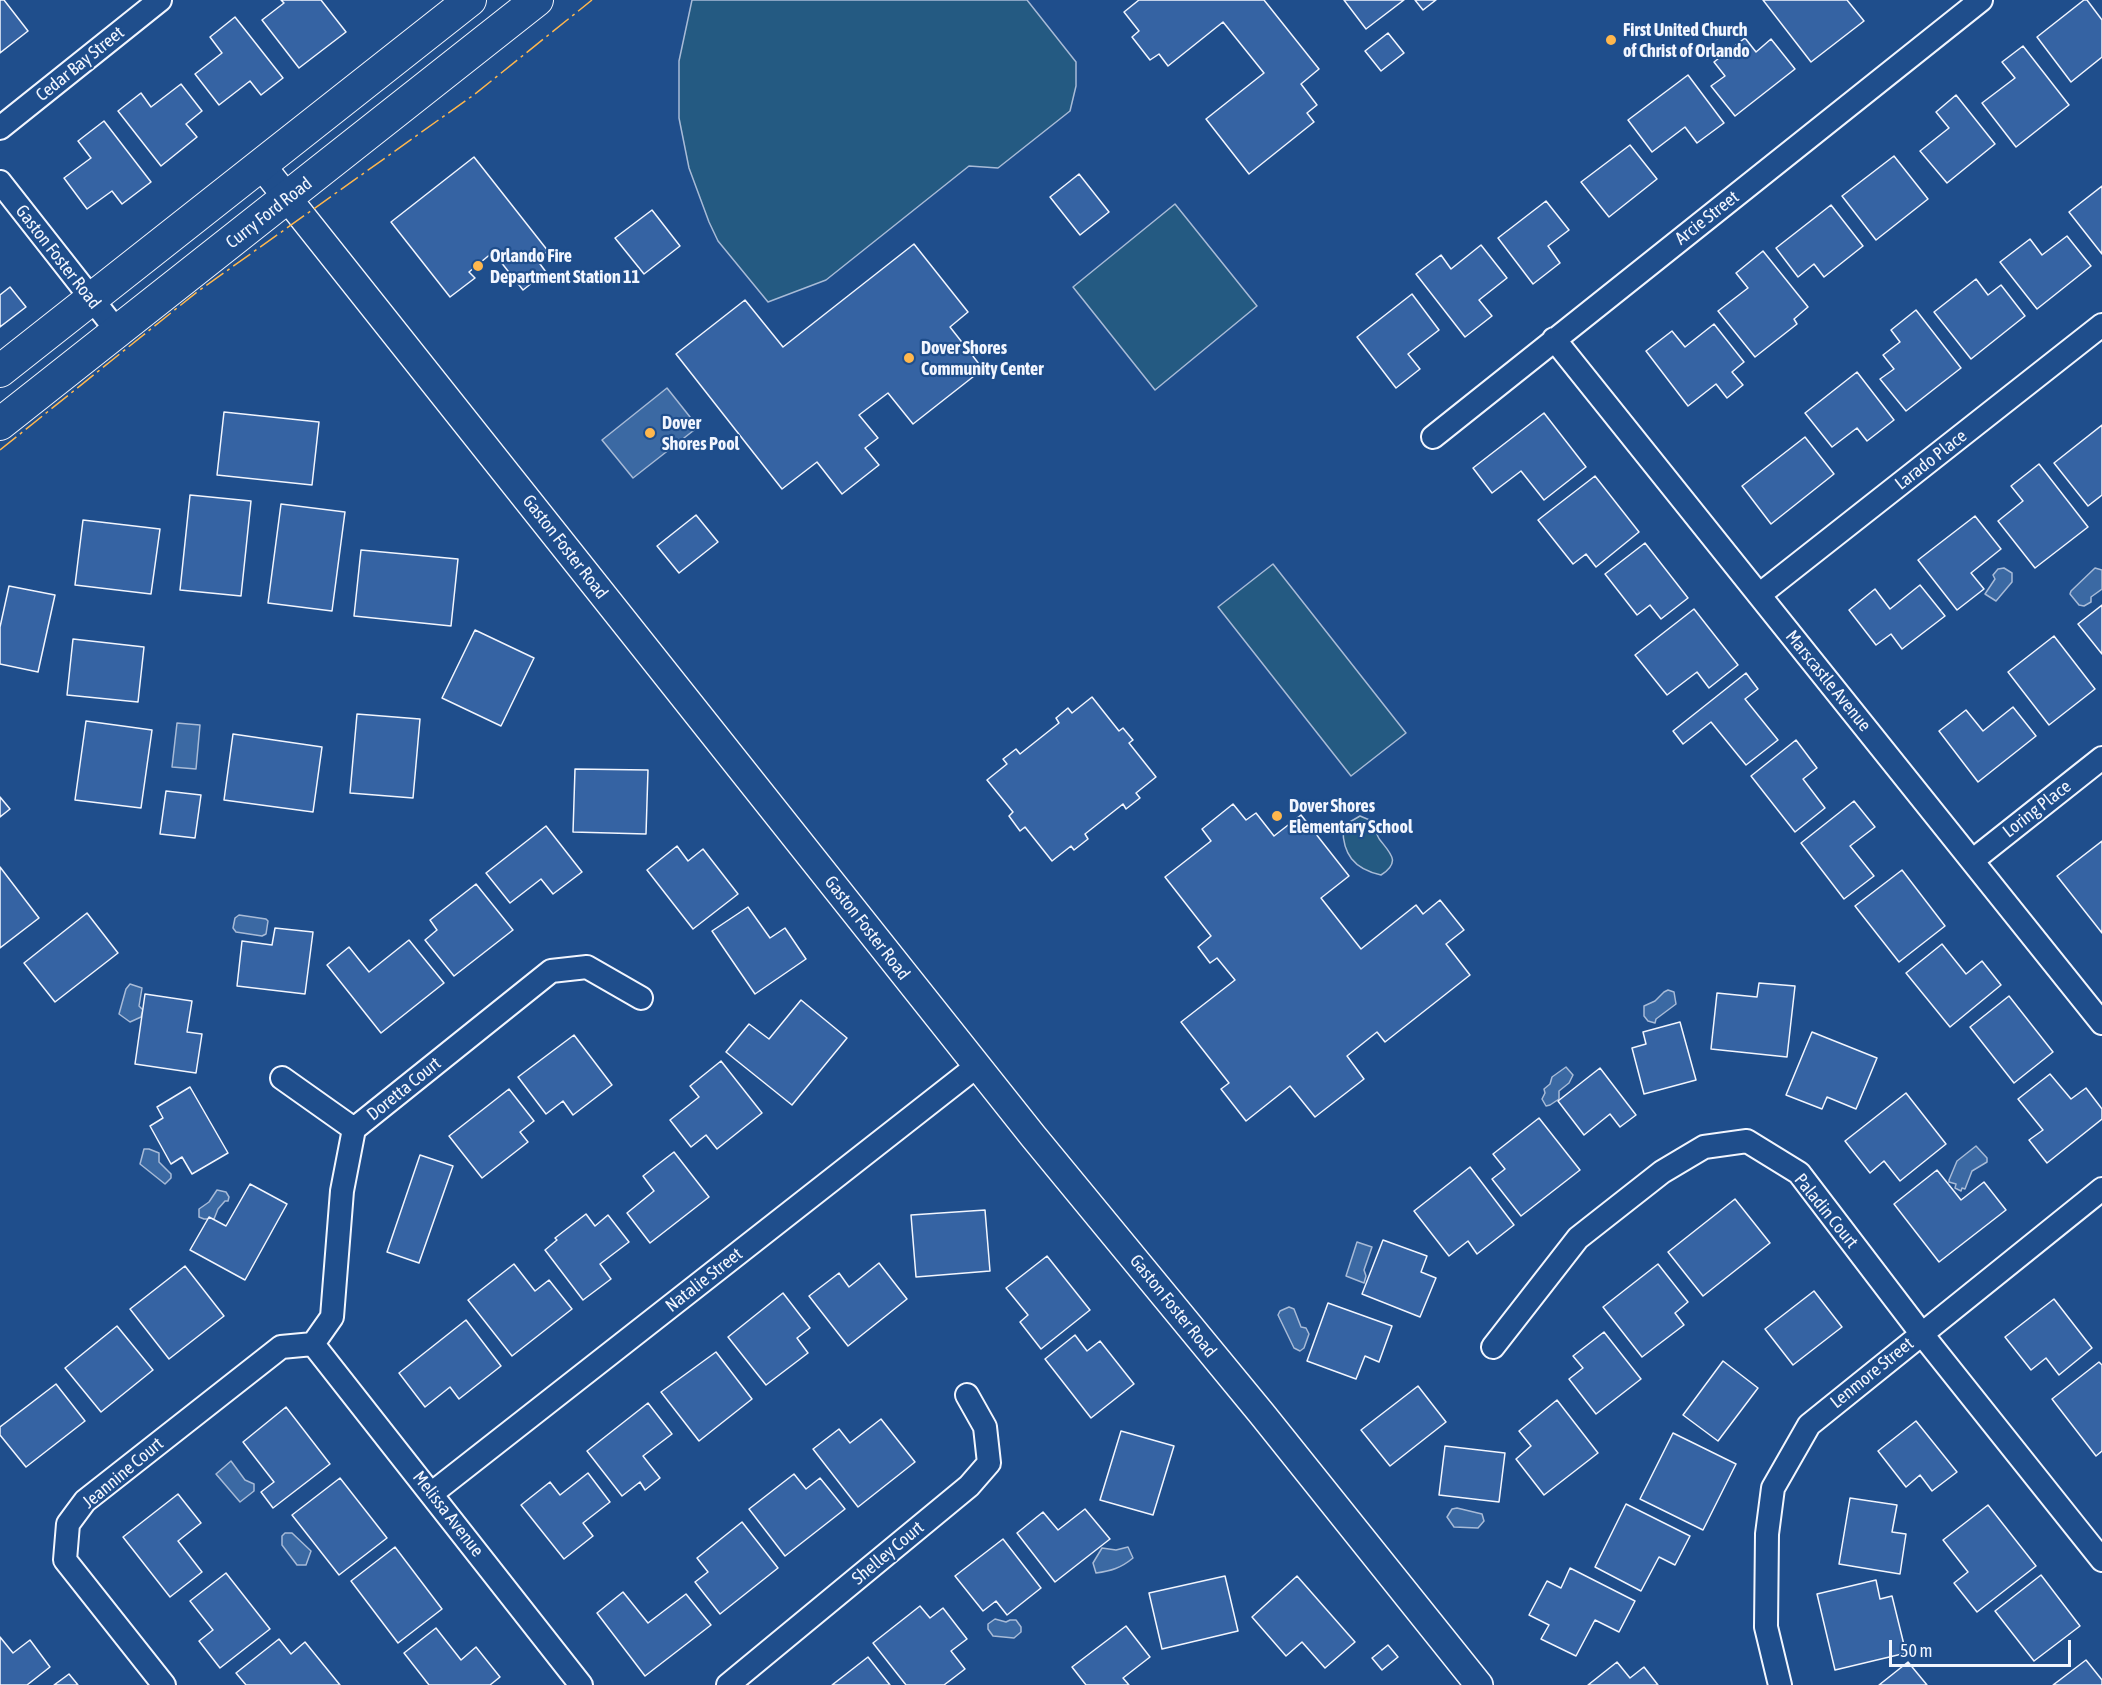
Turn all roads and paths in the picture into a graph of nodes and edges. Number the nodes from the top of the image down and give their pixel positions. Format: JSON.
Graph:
{"nodes":[{"id":1,"x":160,"y":0,"type":"edge"},
{"id":2,"x":470,"y":0,"type":"edge"},
{"id":3,"x":537,"y":0,"type":"edge"},
{"id":4,"x":1981,"y":0,"type":"edge"},
{"id":5,"x":0,"y":128,"type":"edge"},
{"id":6,"x":262,"y":166,"type":"junction"},
{"id":7,"x":0,"y":182,"type":"edge"},
{"id":8,"x":288,"y":198,"type":"junction"},
{"id":9,"x":90,"y":298,"type":"junction"},
{"id":10,"x":2102,"y":326,"type":"edge"},
{"id":11,"x":117,"y":331,"type":"junction"},
{"id":12,"x":1554,"y":339,"type":"junction"},
{"id":13,"x":0,"y":371,"type":"edge"},
{"id":14,"x":0,"y":424,"type":"edge"},
{"id":15,"x":1432,"y":437,"type":"dead end"},
{"id":16,"x":1759,"y":595,"type":"junction"},
{"id":17,"x":2102,"y":758,"type":"edge"},
{"id":18,"x":1972,"y":861,"type":"junction"},
{"id":19,"x":641,"y":998,"type":"dead end"},
{"id":20,"x":2102,"y":1023,"type":"edge"},
{"id":21,"x":977,"y":1066,"type":"junction"},
{"id":22,"x":282,"y":1078,"type":"dead end"},
{"id":23,"x":354,"y":1129,"type":"junction"},
{"id":24,"x":2102,"y":1189,"type":"edge"},
{"id":25,"x":1921,"y":1332,"type":"junction"},
{"id":26,"x":314,"y":1344,"type":"junction"},
{"id":27,"x":1493,"y":1347,"type":"dead end"},
{"id":28,"x":967,"y":1395,"type":"dead end"},
{"id":29,"x":432,"y":1494,"type":"junction"},
{"id":30,"x":2102,"y":1560,"type":"edge"},
{"id":31,"x":164,"y":1685,"type":"edge"},
{"id":32,"x":581,"y":1685,"type":"edge"},
{"id":33,"x":728,"y":1685,"type":"edge"},
{"id":34,"x":1479,"y":1685,"type":"edge"},
{"id":35,"x":1780,"y":1685,"type":"edge"}],
"edges":[{"from":1,"to":5,"type":"street","name":"Cedar Bay Street"},
{"from":2,"to":6,"type":"main road"},
{"from":3,"to":8,"type":"main road","name":"Curry Ford Road"},
{"from":4,"to":12,"type":"street","name":"Arcie Street"},
{"from":6,"to":8,"type":"street","name":"Gaston Foster Road"},
{"from":6,"to":9,"type":"main road"},
{"from":7,"to":9,"type":"street","name":"Gaston Foster Road"},
{"from":8,"to":11,"type":"main road","name":"Curry Ford Road"},
{"from":8,"to":21,"type":"street","name":"Gaston Foster Road"},
{"from":9,"to":11,"type":"street","name":"Gaston Foster Road"},
{"from":9,"to":13,"type":"main road"},
{"from":10,"to":16,"type":"street","name":"Larado Place"},
{"from":11,"to":14,"type":"main road","name":"Curry Ford Road"},
{"from":12,"to":15,"type":"street","name":"Arcie Street"},
{"from":12,"to":16,"type":"street","name":"Marscastle Avenue"},
{"from":16,"to":18,"type":"street","name":"Marscastle Avenue"},
{"from":17,"to":18,"type":"street","name":"Loring Place"},
{"from":18,"to":20,"type":"street","name":"Marscastle Avenue"},
{"from":19,"to":23,"type":"street","name":"Doretta Court"},
{"from":21,"to":29,"type":"street","name":"Natalie Street"},
{"from":21,"to":34,"type":"street","name":"Gaston Foster Road"},
{"from":22,"to":23,"type":"street"},
{"from":23,"to":26,"type":"street","name":"Doretta Court"},
{"from":24,"to":25,"type":"street","name":"Lenmore Street"},
{"from":25,"to":27,"type":"street","name":"Paladin Court"},
{"from":25,"to":30,"type":"street","name":"Paladin Court"},
{"from":25,"to":35,"type":"street","name":"Lenmore Street"},
{"from":26,"to":29,"type":"street","name":"Melissa Avenue"},
{"from":26,"to":31,"type":"street","name":"Jeannine Court"},
{"from":28,"to":33,"type":"street","name":"Shelley Court"},
{"from":29,"to":32,"type":"street","name":"Melissa Avenue"}]}
